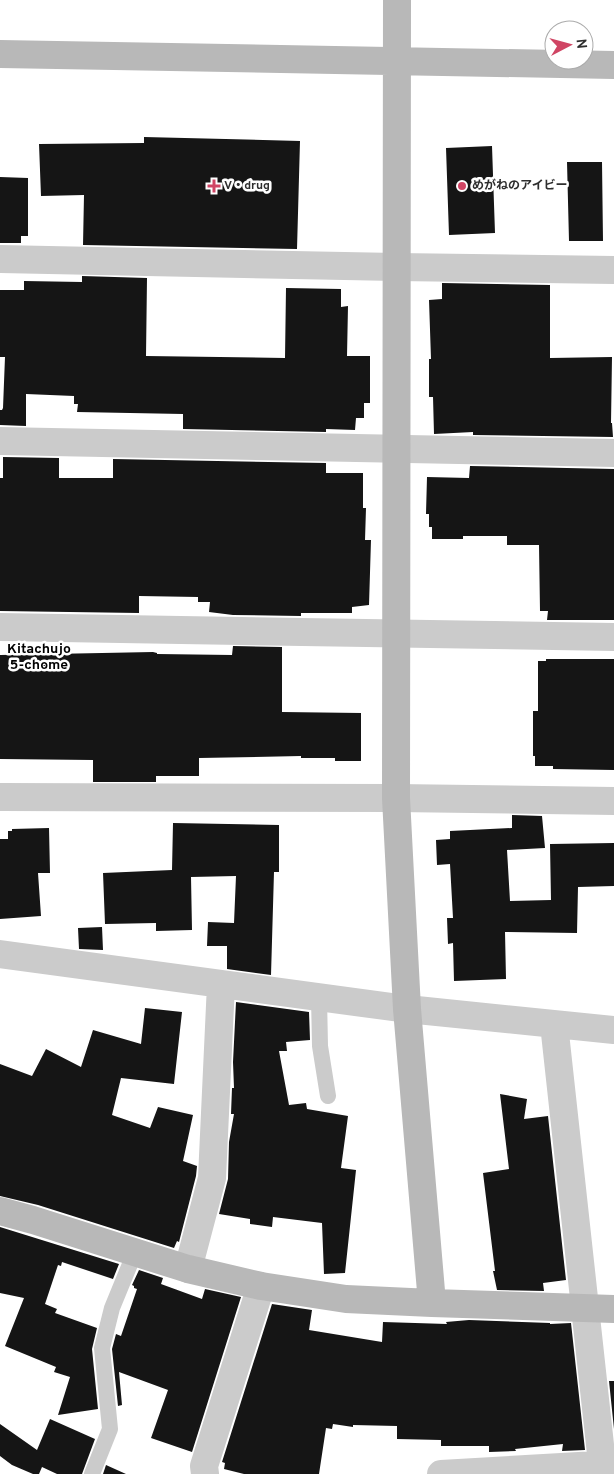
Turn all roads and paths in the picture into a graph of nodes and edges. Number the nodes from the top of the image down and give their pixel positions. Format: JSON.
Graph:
{"nodes":[{"id":1,"x":397,"y":0,"type":"edge"},
{"id":2,"x":0,"y":54,"type":"edge"},
{"id":3,"x":397,"y":61,"type":"junction"},
{"id":4,"x":614,"y":65,"type":"edge"},
{"id":5,"x":0,"y":259,"type":"edge"},
{"id":6,"x":396,"y":267,"type":"junction"},
{"id":7,"x":614,"y":270,"type":"edge"},
{"id":8,"x":0,"y":441,"type":"edge"},
{"id":9,"x":396,"y":448,"type":"junction"},
{"id":10,"x":614,"y":453,"type":"edge"},
{"id":11,"x":0,"y":627,"type":"edge"},
{"id":12,"x":396,"y":633,"type":"junction"},
{"id":13,"x":614,"y":636,"type":"edge"},
{"id":14,"x":0,"y":797,"type":"edge"},
{"id":15,"x":396,"y":798,"type":"junction"},
{"id":16,"x":614,"y":801,"type":"edge"},
{"id":17,"x":0,"y":954,"type":"edge"},
{"id":18,"x":221,"y":984,"type":"junction"},
{"id":19,"x":319,"y":997,"type":"junction"},
{"id":20,"x":407,"y":1009,"type":"junction"},
{"id":21,"x":554,"y":1024,"type":"junction"},
{"id":22,"x":614,"y":1030,"type":"edge"},
{"id":23,"x":328,"y":1096,"type":"dead end"},
{"id":24,"x":0,"y":1211,"type":"edge"},
{"id":25,"x":135,"y":1252,"type":"junction"},
{"id":26,"x":188,"y":1269,"type":"junction"},
{"id":27,"x":260,"y":1286,"type":"junction"},
{"id":28,"x":432,"y":1303,"type":"junction"},
{"id":29,"x":584,"y":1308,"type":"junction"},
{"id":30,"x":614,"y":1308,"type":"edge"},
{"id":31,"x":608,"y":1463,"type":"edge"},
{"id":32,"x":548,"y":1470,"type":"edge"},
{"id":33,"x":92,"y":1474,"type":"edge"},
{"id":34,"x":205,"y":1474,"type":"edge"},
{"id":35,"x":441,"y":1474,"type":"edge"}],
"edges":[{"from":1,"to":3,"type":"street"},
{"from":2,"to":3,"type":"street"},
{"from":3,"to":4,"type":"street"},
{"from":3,"to":6,"type":"street"},
{"from":5,"to":6,"type":"street"},
{"from":6,"to":7,"type":"street"},
{"from":6,"to":9,"type":"street"},
{"from":8,"to":9,"type":"street"},
{"from":9,"to":10,"type":"street"},
{"from":9,"to":12,"type":"street"},
{"from":11,"to":12,"type":"street"},
{"from":12,"to":13,"type":"street"},
{"from":12,"to":15,"type":"street"},
{"from":14,"to":15,"type":"street"},
{"from":15,"to":16,"type":"street"},
{"from":15,"to":20,"type":"street"},
{"from":17,"to":18,"type":"street"},
{"from":18,"to":19,"type":"street"},
{"from":18,"to":26,"type":"street"},
{"from":19,"to":20,"type":"street"},
{"from":19,"to":23,"type":"lane"},
{"from":20,"to":21,"type":"street"},
{"from":20,"to":28,"type":"street"},
{"from":21,"to":22,"type":"street"},
{"from":21,"to":29,"type":"street"},
{"from":24,"to":25,"type":"street"},
{"from":25,"to":26,"type":"street"},
{"from":25,"to":33,"type":"lane"},
{"from":26,"to":27,"type":"street"},
{"from":27,"to":28,"type":"street"},
{"from":27,"to":34,"type":"street"},
{"from":28,"to":29,"type":"street"},
{"from":29,"to":30,"type":"street"},
{"from":29,"to":31,"type":"street"},
{"from":31,"to":32,"type":"street"},
{"from":32,"to":35,"type":"street"}]}
